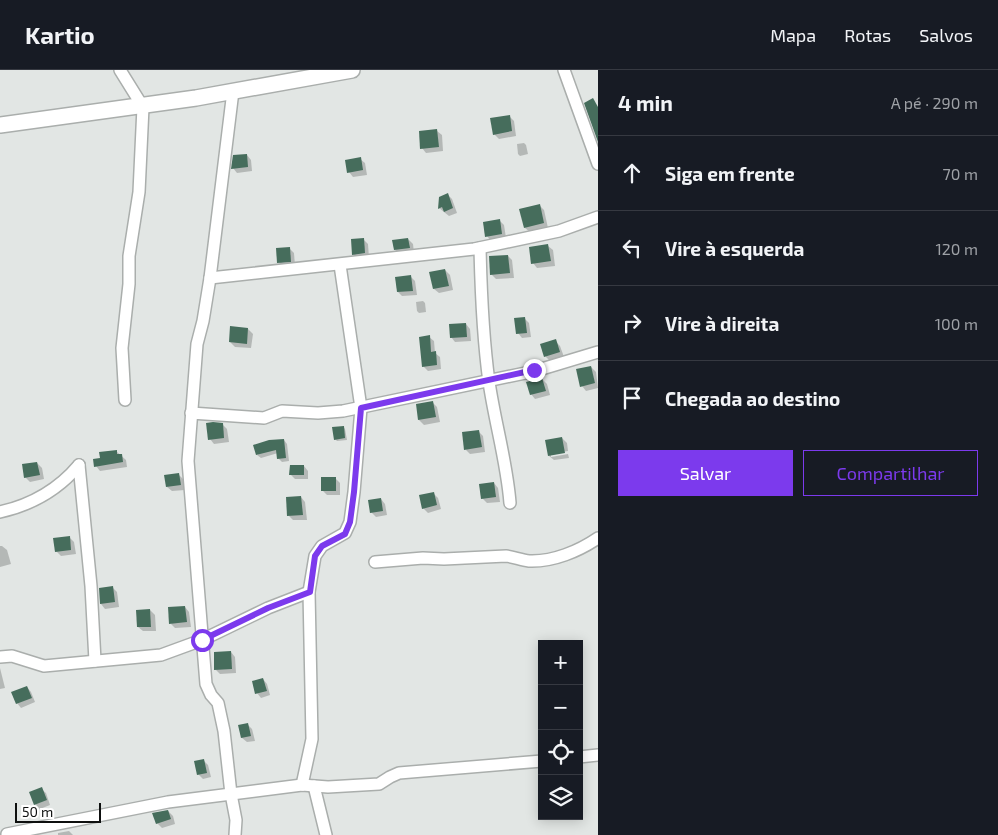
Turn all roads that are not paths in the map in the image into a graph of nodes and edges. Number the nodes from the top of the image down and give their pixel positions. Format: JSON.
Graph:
{"nodes":[{"id":1,"x":120,"y":70,"type":"edge"},
{"id":2,"x":352,"y":70,"type":"edge"},
{"id":3,"x":564,"y":70,"type":"edge"},
{"id":4,"x":233,"y":91,"type":"junction"},
{"id":5,"x":143,"y":106,"type":"junction"},
{"id":6,"x":0,"y":125,"type":"edge"},
{"id":7,"x":598,"y":164,"type":"edge"},
{"id":8,"x":598,"y":217,"type":"edge"},
{"id":9,"x":480,"y":248,"type":"junction"},
{"id":10,"x":340,"y":265,"type":"junction"},
{"id":11,"x":210,"y":278,"type":"junction"},
{"id":12,"x":598,"y":352,"type":"edge"},
{"id":13,"x":489,"y":380,"type":"junction"},
{"id":14,"x":125,"y":400,"type":"dead end"},
{"id":15,"x":361,"y":408,"type":"junction"},
{"id":16,"x":191,"y":413,"type":"junction"},
{"id":17,"x":510,"y":503,"type":"dead end"},
{"id":18,"x":0,"y":512,"type":"edge"},
{"id":19,"x":598,"y":538,"type":"edge"},
{"id":20,"x":375,"y":562,"type":"dead end"},
{"id":21,"x":310,"y":592,"type":"junction"},
{"id":22,"x":202,"y":640,"type":"junction"},
{"id":23,"x":0,"y":657,"type":"edge"},
{"id":24,"x":96,"y":661,"type":"junction"},
{"id":25,"x":598,"y":755,"type":"edge"},
{"id":26,"x":583,"y":757,"type":"edge"},
{"id":27,"x":538,"y":760,"type":"edge"},
{"id":28,"x":308,"y":785,"type":"junction"},
{"id":29,"x":231,"y":794,"type":"junction"},
{"id":30,"x":7,"y":834,"type":"edge"},
{"id":31,"x":235,"y":835,"type":"edge"},
{"id":32,"x":326,"y":835,"type":"edge"}],
"edges":[{"from":1,"to":5,"type":"street"},
{"from":2,"to":4,"type":"main road"},
{"from":3,"to":7,"type":"street"},
{"from":4,"to":5,"type":"main road"},
{"from":4,"to":11,"type":"street"},
{"from":5,"to":6,"type":"main road"},
{"from":5,"to":14,"type":"street"},
{"from":8,"to":9,"type":"street"},
{"from":9,"to":10,"type":"street"},
{"from":9,"to":13,"type":"street"},
{"from":10,"to":11,"type":"street"},
{"from":10,"to":15,"type":"street"},
{"from":11,"to":16,"type":"street"},
{"from":12,"to":13,"type":"street"},
{"from":13,"to":15,"type":"street"},
{"from":13,"to":17,"type":"street"},
{"from":15,"to":16,"type":"street"},
{"from":15,"to":21,"type":"street"},
{"from":16,"to":22,"type":"street"},
{"from":18,"to":24,"type":"street"},
{"from":19,"to":20,"type":"street"},
{"from":21,"to":22,"type":"street"},
{"from":21,"to":28,"type":"street"},
{"from":22,"to":24,"type":"street"},
{"from":22,"to":29,"type":"street"},
{"from":23,"to":24,"type":"street"},
{"from":25,"to":26,"type":"street"},
{"from":27,"to":28,"type":"street"},
{"from":28,"to":29,"type":"street"},
{"from":28,"to":32,"type":"street"},
{"from":29,"to":30,"type":"street"},
{"from":29,"to":31,"type":"street"}]}
